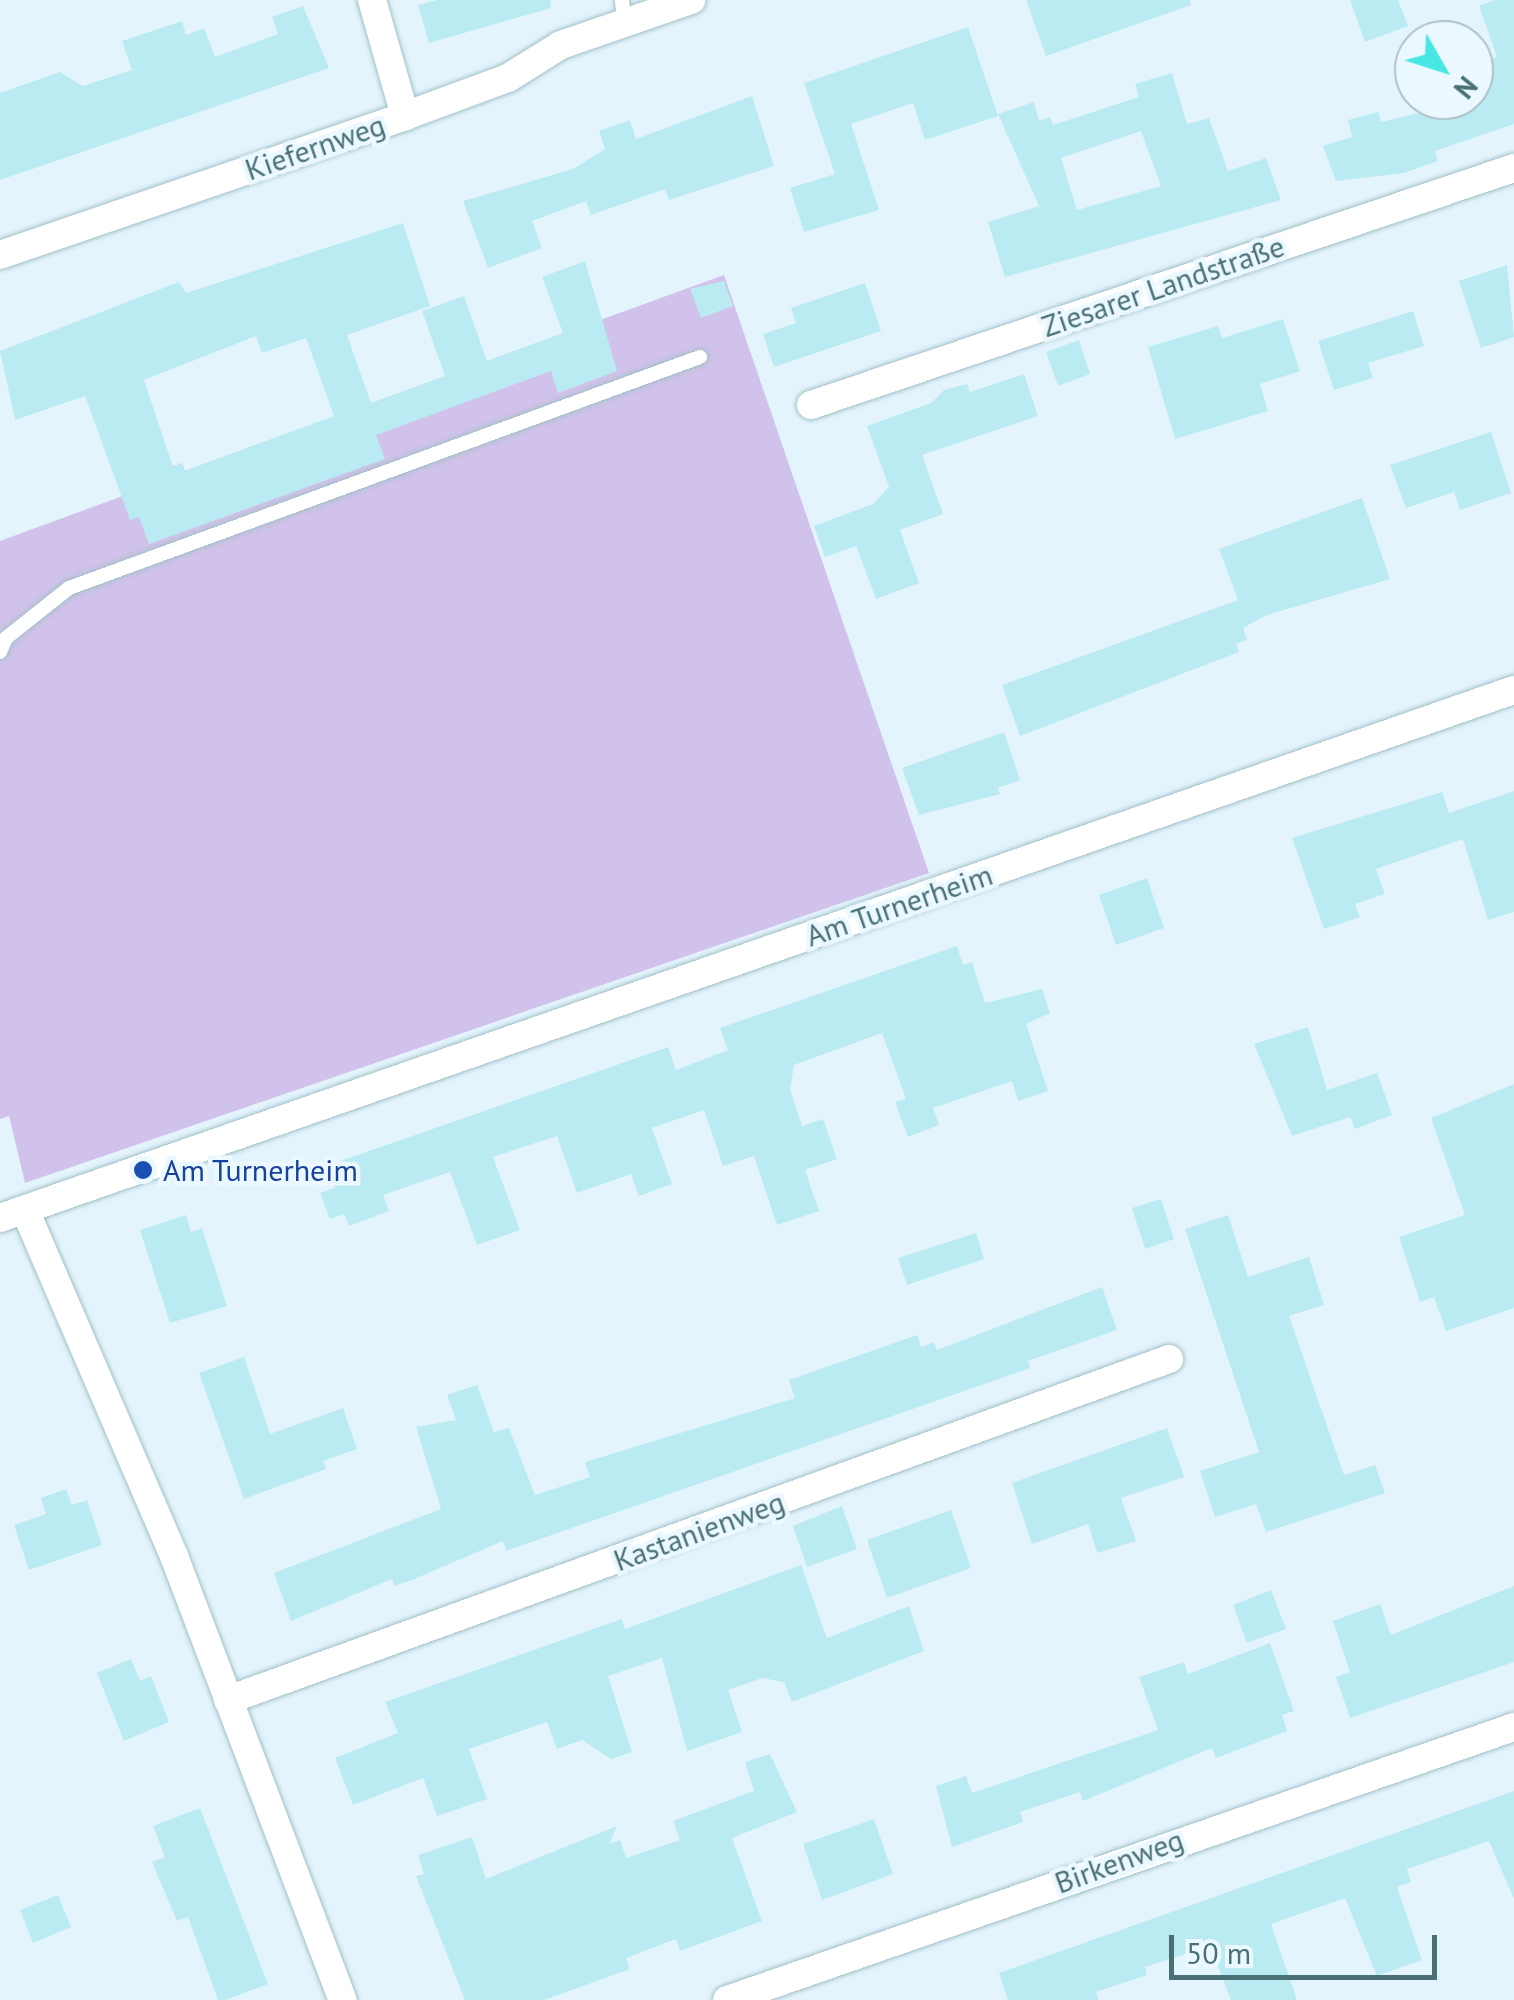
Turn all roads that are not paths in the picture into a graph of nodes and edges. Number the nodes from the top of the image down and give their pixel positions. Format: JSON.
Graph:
{"nodes":[{"id":1,"x":372,"y":0,"type":"edge"},
{"id":2,"x":691,"y":0,"type":"edge"},
{"id":3,"x":623,"y":12,"type":"edge"},
{"id":4,"x":405,"y":116,"type":"junction"},
{"id":5,"x":1514,"y":168,"type":"edge"},
{"id":6,"x":0,"y":255,"type":"edge"},
{"id":7,"x":700,"y":357,"type":"dead end"},
{"id":8,"x":812,"y":405,"type":"dead end"},
{"id":9,"x":0,"y":652,"type":"edge"},
{"id":10,"x":1514,"y":690,"type":"edge"},
{"id":11,"x":7,"y":1211,"type":"edge"},
{"id":12,"x":1169,"y":1360,"type":"dead end"},
{"id":13,"x":228,"y":1700,"type":"junction"},
{"id":14,"x":1514,"y":1728,"type":"edge"},
{"id":15,"x":343,"y":2000,"type":"edge"},
{"id":16,"x":727,"y":2000,"type":"edge"}],
"edges":[{"from":1,"to":4,"type":"street"},
{"from":2,"to":3,"type":"street","name":"Kiefernweg"},
{"from":3,"to":4,"type":"street","name":"Kiefernweg"},
{"from":4,"to":6,"type":"street","name":"Kiefernweg"},
{"from":5,"to":8,"type":"street","name":"Ziesarer Landstraße"},
{"from":7,"to":9,"type":"lane"},
{"from":10,"to":11,"type":"street","name":"Am Turnerheim"},
{"from":11,"to":13,"type":"street"},
{"from":12,"to":13,"type":"street","name":"Kastanienweg"},
{"from":13,"to":15,"type":"street"},
{"from":14,"to":16,"type":"street","name":"Birkenweg"}]}
